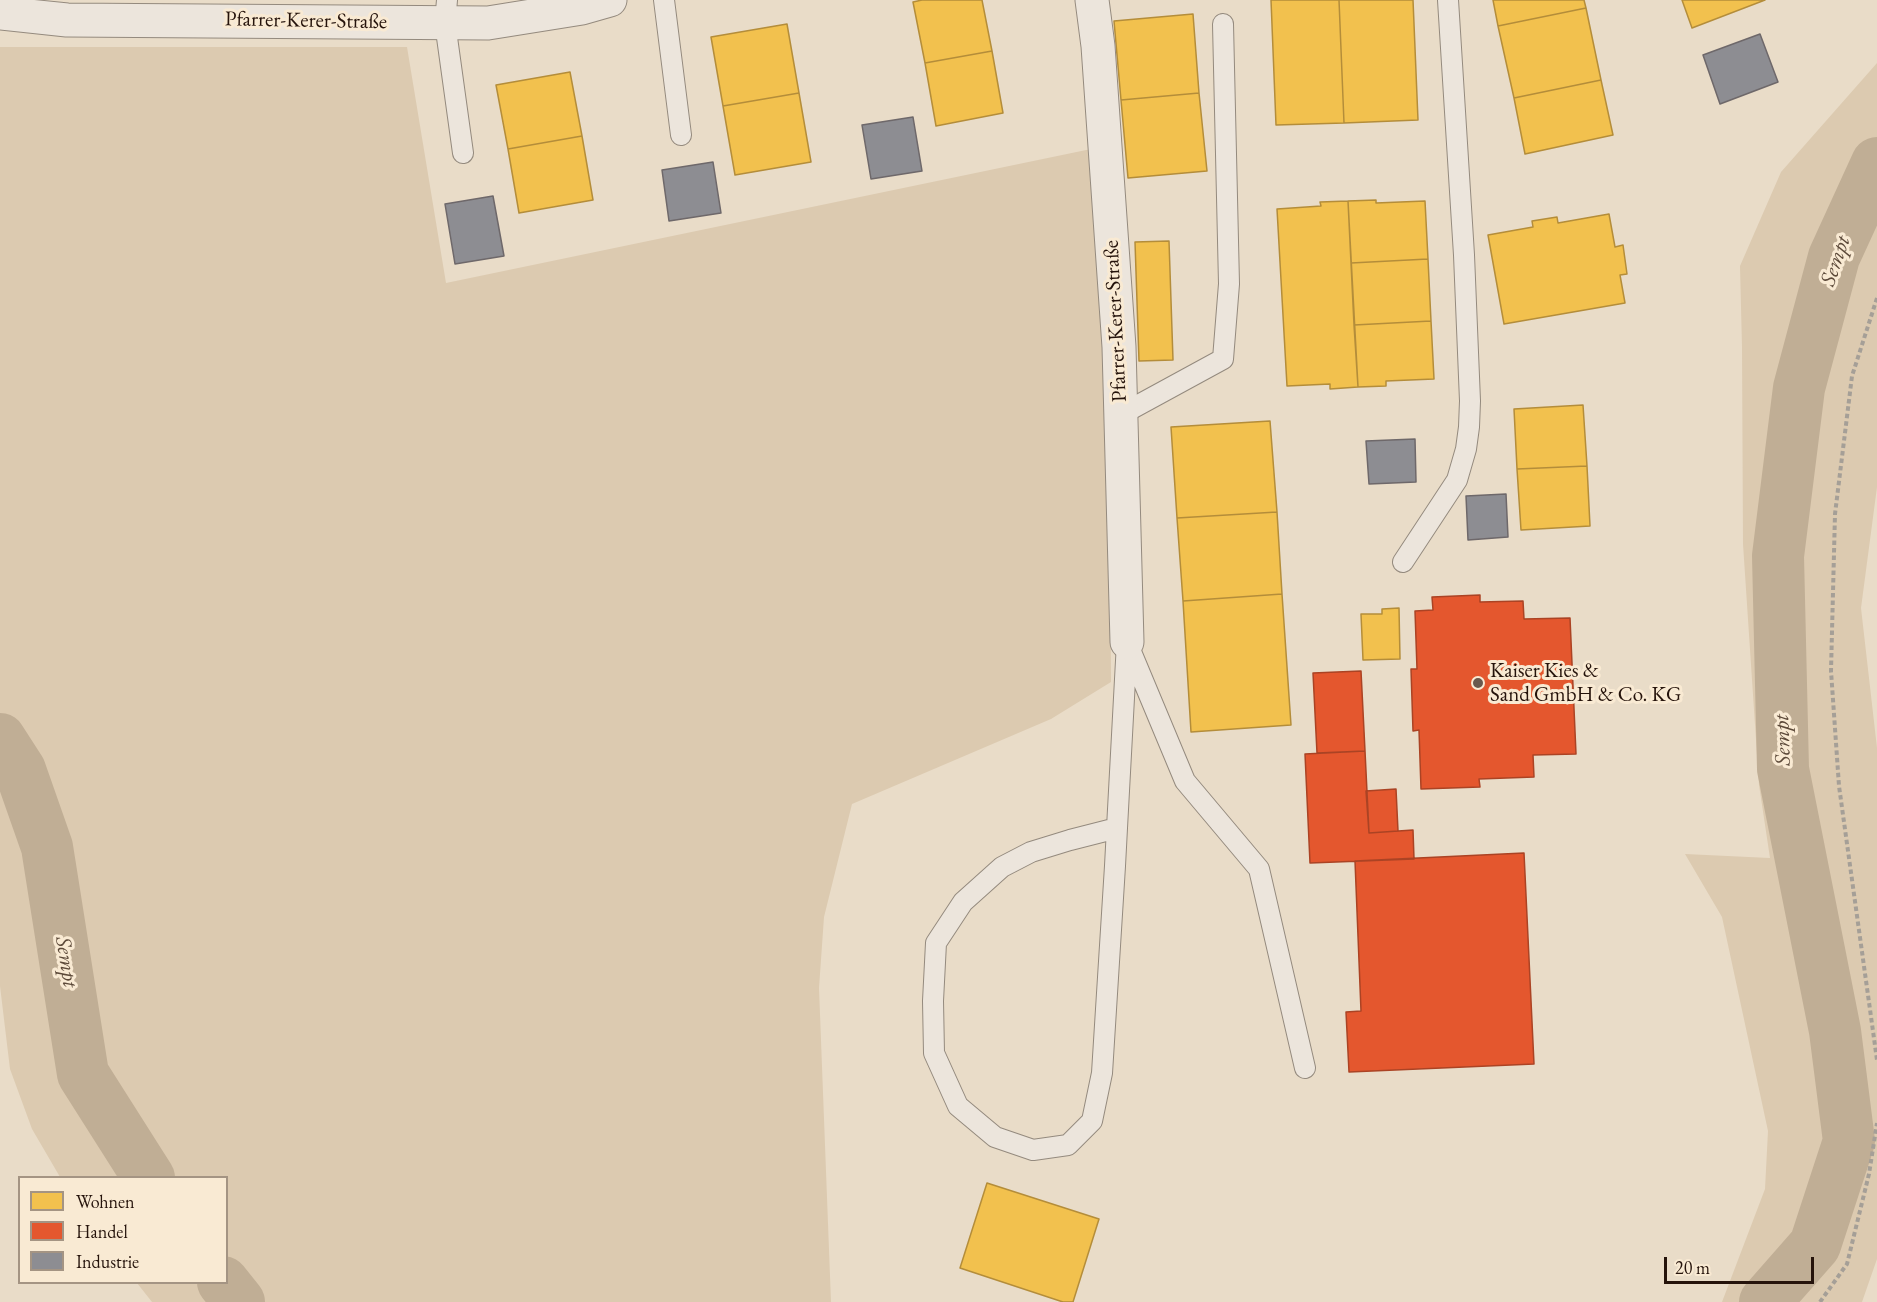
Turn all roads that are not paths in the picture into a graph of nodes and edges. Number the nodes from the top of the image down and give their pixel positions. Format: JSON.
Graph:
{"nodes":[{"id":1,"x":610,"y":0,"type":"edge"},
{"id":2,"x":664,"y":0,"type":"edge"},
{"id":3,"x":1092,"y":0,"type":"edge"},
{"id":4,"x":1448,"y":0,"type":"edge"},
{"id":5,"x":232,"y":10,"type":"edge"},
{"id":6,"x":446,"y":11,"type":"edge"},
{"id":7,"x":0,"y":13,"type":"edge"},
{"id":8,"x":1223,"y":24,"type":"dead end"},
{"id":9,"x":681,"y":135,"type":"dead end"},
{"id":10,"x":463,"y":153,"type":"dead end"},
{"id":11,"x":1122,"y":414,"type":"junction"},
{"id":12,"x":1403,"y":562,"type":"dead end"},
{"id":13,"x":1127,"y":642,"type":"junction"},
{"id":14,"x":1117,"y":828,"type":"junction"},
{"id":15,"x":1305,"y":1068,"type":"dead end"}],
"edges":[{"from":1,"to":6,"type":"street","name":"Pfarrer-Kerer-Straße"},
{"from":2,"to":9,"type":"lane"},
{"from":3,"to":11,"type":"street","name":"Pfarrer-Kerer-Straße"},
{"from":4,"to":12,"type":"lane"},
{"from":5,"to":6,"type":"street","name":"Pfarrer-Kerer-Straße"},
{"from":5,"to":7,"type":"street","name":"Pfarrer-Kerer-Straße"},
{"from":6,"to":10,"type":"lane"},
{"from":8,"to":11,"type":"lane"},
{"from":11,"to":13,"type":"street","name":"Pfarrer-Kerer-Straße"},
{"from":13,"to":14,"type":"lane"},
{"from":13,"to":15,"type":"lane"},
{"from":14,"to":14,"type":"lane"}]}
